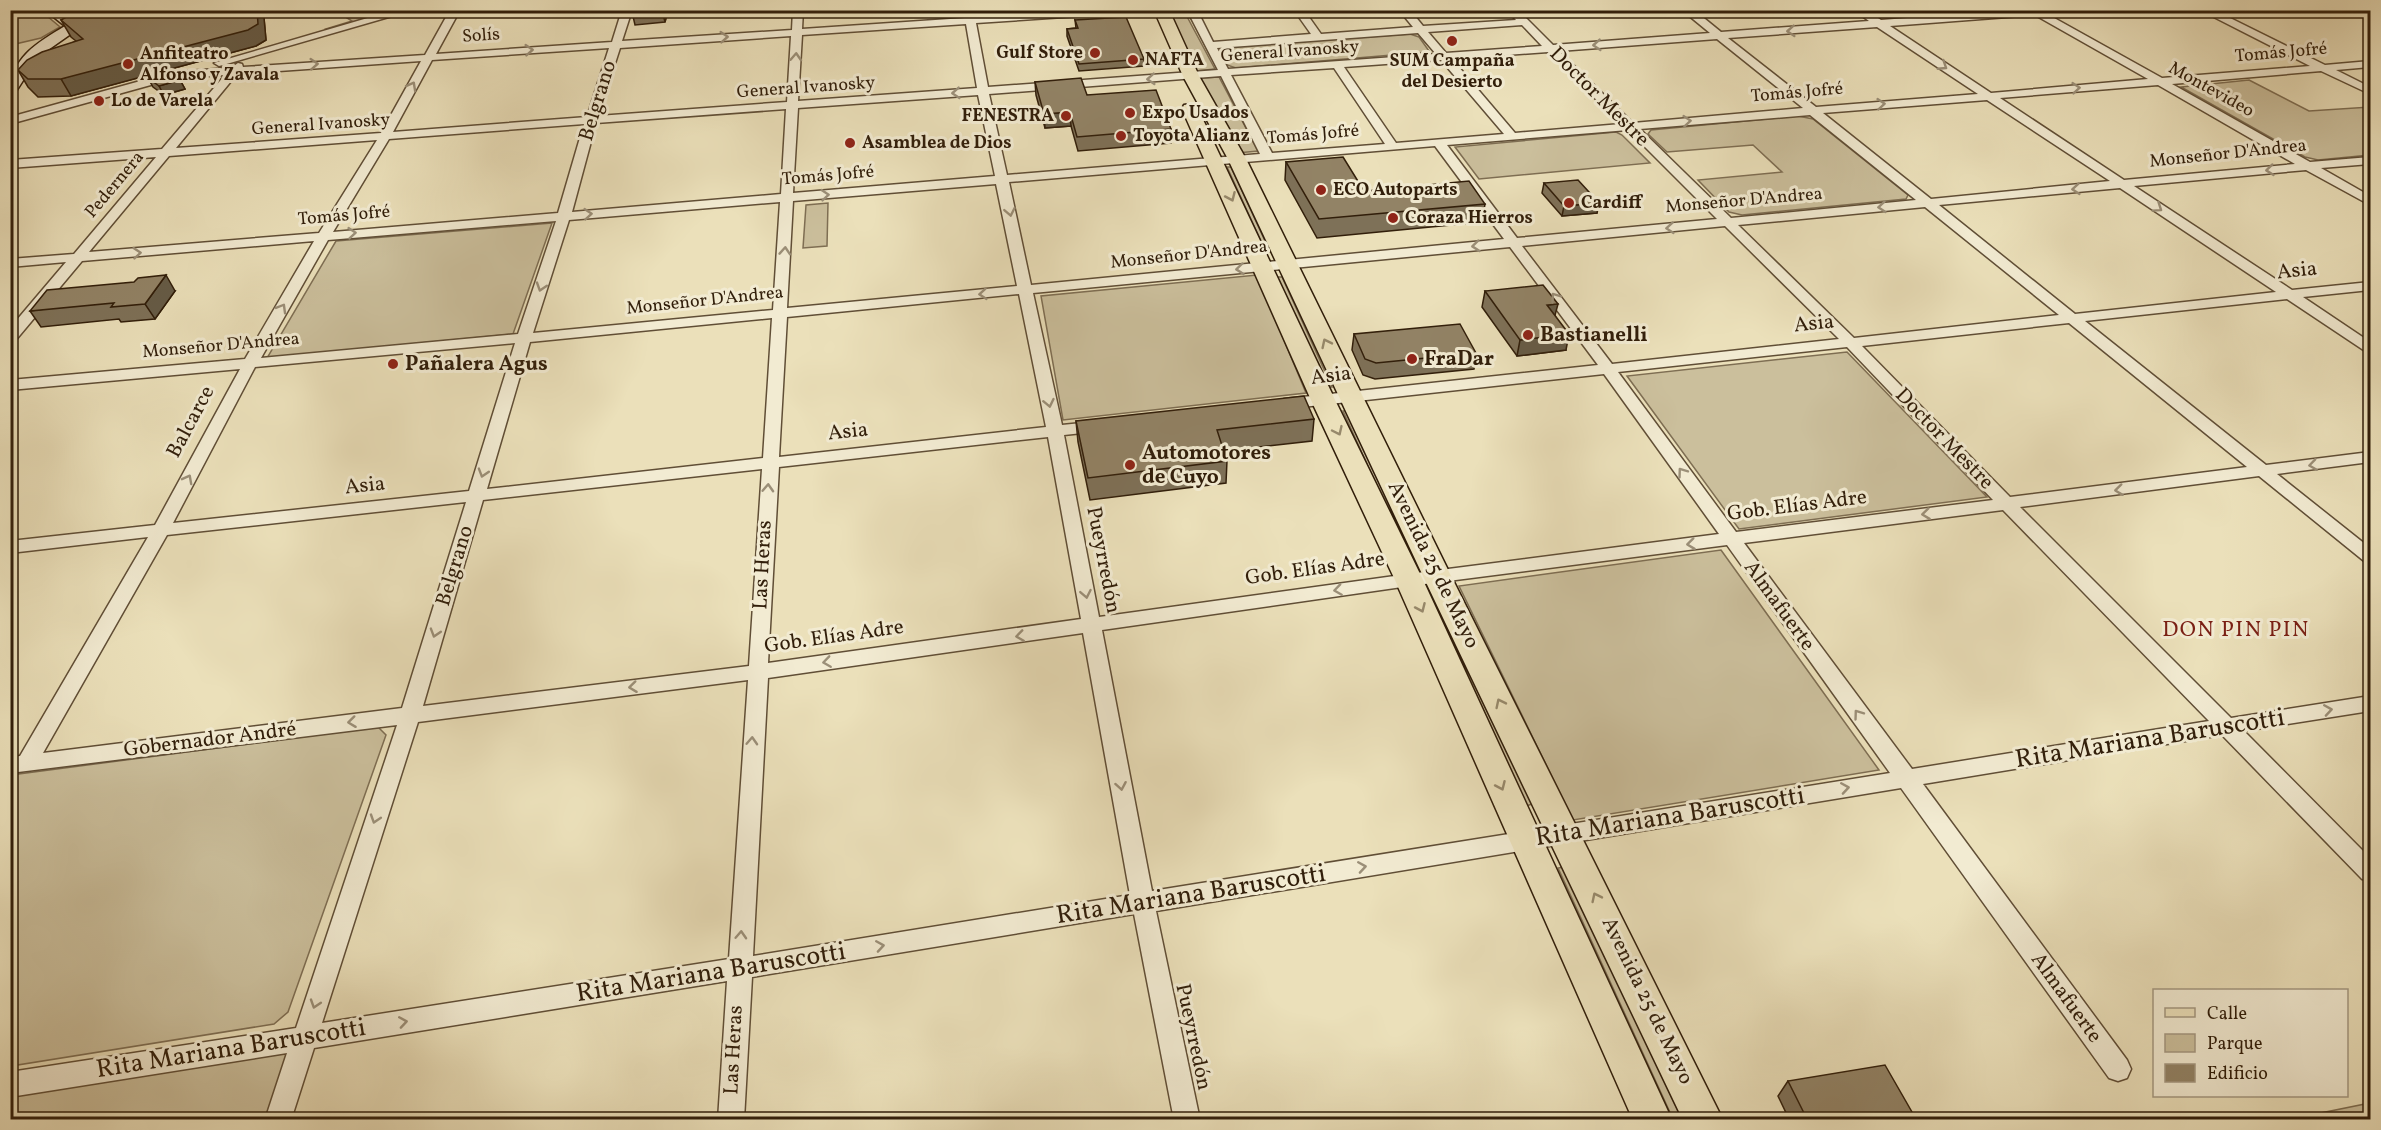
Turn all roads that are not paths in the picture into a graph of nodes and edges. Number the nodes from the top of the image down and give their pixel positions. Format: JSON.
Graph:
{"nodes":[{"id":1,"x":51,"y":10,"type":"edge"},
{"id":2,"x":99,"y":10,"type":"edge"},
{"id":3,"x":408,"y":10,"type":"edge"},
{"id":4,"x":455,"y":10,"type":"edge"},
{"id":5,"x":627,"y":10,"type":"edge"},
{"id":6,"x":798,"y":10,"type":"edge"},
{"id":7,"x":1124,"y":10,"type":"edge"},
{"id":8,"x":1144,"y":10,"type":"edge"},
{"id":9,"x":1161,"y":10,"type":"edge"},
{"id":10,"x":1192,"y":10,"type":"edge"},
{"id":11,"x":1299,"y":10,"type":"edge"},
{"id":12,"x":1404,"y":10,"type":"edge"},
{"id":13,"x":1512,"y":10,"type":"edge"},
{"id":14,"x":1686,"y":10,"type":"edge"},
{"id":15,"x":1859,"y":10,"type":"edge"},
{"id":16,"x":2059,"y":10,"type":"edge"},
{"id":17,"x":2205,"y":10,"type":"edge"},
{"id":18,"x":2035,"y":11,"type":"edge"},
{"id":19,"x":970,"y":16,"type":"edge"},
{"id":20,"x":1524,"y":22,"type":"junction"},
{"id":21,"x":1880,"y":24,"type":"junction"},
{"id":22,"x":76,"y":25,"type":"junction"},
{"id":23,"x":1420,"y":30,"type":"junction"},
{"id":24,"x":797,"y":33,"type":"junction"},
{"id":25,"x":1719,"y":36,"type":"junction"},
{"id":26,"x":1318,"y":37,"type":"junction"},
{"id":27,"x":616,"y":44,"type":"junction"},
{"id":28,"x":1209,"y":45,"type":"junction"},
{"id":29,"x":1550,"y":49,"type":"junction"},
{"id":30,"x":246,"y":55,"type":"junction"},
{"id":31,"x":428,"y":56,"type":"junction"},
{"id":32,"x":1443,"y":57,"type":"junction"},
{"id":33,"x":2370,"y":64,"type":"edge"},
{"id":34,"x":1337,"y":65,"type":"junction"},
{"id":35,"x":2322,"y":68,"type":"junction"},
{"id":36,"x":234,"y":70,"type":"junction"},
{"id":37,"x":1224,"y":73,"type":"junction"},
{"id":38,"x":173,"y":75,"type":"junction"},
{"id":39,"x":1183,"y":76,"type":"junction"},
{"id":40,"x":2158,"y":81,"type":"junction"},
{"id":41,"x":10,"y":90,"type":"edge"},
{"id":42,"x":983,"y":91,"type":"junction"},
{"id":43,"x":2370,"y":91,"type":"edge"},
{"id":44,"x":1988,"y":95,"type":"junction"},
{"id":45,"x":793,"y":106,"type":"junction"},
{"id":46,"x":1812,"y":110,"type":"junction"},
{"id":47,"x":10,"y":121,"type":"edge"},
{"id":48,"x":591,"y":121,"type":"junction"},
{"id":49,"x":1629,"y":127,"type":"junction"},
{"id":50,"x":384,"y":136,"type":"junction"},
{"id":51,"x":1512,"y":136,"type":"junction"},
{"id":52,"x":1438,"y":142,"type":"junction"},
{"id":53,"x":1393,"y":147,"type":"junction"},
{"id":54,"x":165,"y":153,"type":"junction"},
{"id":55,"x":1268,"y":157,"type":"junction"},
{"id":56,"x":1226,"y":160,"type":"junction"},
{"id":57,"x":2370,"y":160,"type":"edge"},
{"id":58,"x":10,"y":164,"type":"edge"},
{"id":59,"x":2309,"y":166,"type":"junction"},
{"id":60,"x":1004,"y":179,"type":"junction"},
{"id":61,"x":2122,"y":184,"type":"junction"},
{"id":62,"x":788,"y":198,"type":"junction"},
{"id":63,"x":2370,"y":201,"type":"edge"},
{"id":64,"x":1930,"y":203,"type":"junction"},
{"id":65,"x":564,"y":216,"type":"junction"},
{"id":66,"x":1728,"y":222,"type":"junction"},
{"id":67,"x":324,"y":235,"type":"junction"},
{"id":68,"x":1514,"y":242,"type":"junction"},
{"id":69,"x":79,"y":258,"type":"junction"},
{"id":70,"x":10,"y":263,"type":"edge"},
{"id":71,"x":1275,"y":266,"type":"junction"},
{"id":72,"x":2370,"y":286,"type":"edge"},
{"id":73,"x":1026,"y":290,"type":"junction"},
{"id":74,"x":2289,"y":295,"type":"junction"},
{"id":75,"x":781,"y":314,"type":"junction"},
{"id":76,"x":2072,"y":318,"type":"junction"},
{"id":77,"x":10,"y":338,"type":"edge"},
{"id":78,"x":524,"y":338,"type":"junction"},
{"id":79,"x":1850,"y":342,"type":"junction"},
{"id":80,"x":2370,"y":348,"type":"edge"},
{"id":81,"x":250,"y":363,"type":"junction"},
{"id":82,"x":1608,"y":369,"type":"junction"},
{"id":83,"x":10,"y":385,"type":"edge"},
{"id":84,"x":1351,"y":396,"type":"junction"},
{"id":85,"x":1323,"y":399,"type":"junction"},
{"id":86,"x":1263,"y":406,"type":"edge"},
{"id":87,"x":1121,"y":423,"type":"edge"},
{"id":88,"x":1055,"y":431,"type":"junction"},
{"id":89,"x":2370,"y":457,"type":"edge"},
{"id":90,"x":769,"y":463,"type":"junction"},
{"id":91,"x":2264,"y":472,"type":"junction"},
{"id":92,"x":476,"y":497,"type":"junction"},
{"id":93,"x":2007,"y":504,"type":"junction"},
{"id":94,"x":160,"y":531,"type":"junction"},
{"id":95,"x":1730,"y":539,"type":"junction"},
{"id":96,"x":10,"y":547,"type":"edge"},
{"id":97,"x":2370,"y":557,"type":"edge"},
{"id":98,"x":1423,"y":578,"type":"junction"},
{"id":99,"x":1092,"y":626,"type":"junction"},
{"id":100,"x":756,"y":672,"type":"junction"},
{"id":101,"x":2370,"y":703,"type":"edge"},
{"id":102,"x":410,"y":715,"type":"junction"},
{"id":103,"x":2227,"y":726,"type":"junction"},
{"id":104,"x":18,"y":764,"type":"edge"},
{"id":105,"x":1905,"y":778,"type":"junction"},
{"id":106,"x":1565,"y":834,"type":"junction"},
{"id":107,"x":1526,"y":840,"type":"junction"},
{"id":108,"x":2370,"y":872,"type":"edge"},
{"id":109,"x":1143,"y":903,"type":"junction"},
{"id":110,"x":739,"y":969,"type":"junction"},
{"id":111,"x":304,"y":1038,"type":"junction"},
{"id":112,"x":2118,"y":1069,"type":"dead end"},
{"id":113,"x":10,"y":1084,"type":"edge"},
{"id":114,"x":278,"y":1119,"type":"edge"},
{"id":115,"x":730,"y":1119,"type":"edge"},
{"id":116,"x":1187,"y":1119,"type":"edge"},
{"id":117,"x":1653,"y":1119,"type":"edge"},
{"id":118,"x":1704,"y":1119,"type":"edge"}],
"edges":[{"from":1,"to":22,"type":"main road"},
{"from":2,"to":22,"type":"main road"},
{"from":3,"to":30,"type":"street"},
{"from":4,"to":31,"type":"street","name":"Balcarce"},
{"from":5,"to":27,"type":"street","name":"Belgrano"},
{"from":6,"to":24,"type":"street","name":"Las Heras"},
{"from":7,"to":19,"type":"street","name":"Solís"},
{"from":8,"to":39,"type":"main road","name":"Avenida 25 de Mayo"},
{"from":9,"to":39,"type":"main road","name":"Avenida 25 de Mayo"},
{"from":10,"to":28,"type":"street"},
{"from":11,"to":26,"type":"street"},
{"from":12,"to":23,"type":"street"},
{"from":13,"to":20,"type":"street","name":"Doctor Mestre"},
{"from":14,"to":25,"type":"street"},
{"from":15,"to":21,"type":"street"},
{"from":16,"to":18,"type":"street","name":"General Ivanosky"},
{"from":17,"to":35,"type":"street"},
{"from":18,"to":21,"type":"street","name":"General Ivanosky"},
{"from":18,"to":40,"type":"street","name":"Montevideo"},
{"from":19,"to":24,"type":"street","name":"Solís"},
{"from":19,"to":42,"type":"street","name":"Pueyrredón"},
{"from":20,"to":23,"type":"street"},
{"from":20,"to":29,"type":"street","name":"Doctor Mestre"},
{"from":21,"to":25,"type":"street","name":"General Ivanosky","one_way":true},
{"from":21,"to":44,"type":"street","one_way":true},
{"from":22,"to":41,"type":"main road"},
{"from":23,"to":26,"type":"street"},
{"from":23,"to":32,"type":"street"},
{"from":27,"to":24,"type":"street","name":"Solís","one_way":true},
{"from":45,"to":24,"type":"street","name":"Las Heras","one_way":true},
{"from":25,"to":29,"type":"street","name":"General Ivanosky","one_way":true},
{"from":25,"to":46,"type":"street"},
{"from":26,"to":28,"type":"street"},
{"from":31,"to":27,"type":"street","name":"Solís","one_way":true},
{"from":27,"to":48,"type":"street","name":"Belgrano"},
{"from":28,"to":37,"type":"street"},
{"from":29,"to":32,"type":"street","name":"General Ivanosky"},
{"from":29,"to":49,"type":"street","name":"Doctor Mestre"},
{"from":30,"to":36,"type":"street","name":"Pedernera"},
{"from":30,"to":38,"type":"street"},
{"from":36,"to":31,"type":"street","name":"Solís","one_way":true},
{"from":50,"to":31,"type":"street","name":"Balcarce","one_way":true},
{"from":32,"to":34,"type":"street","name":"General Ivanosky"},
{"from":32,"to":51,"type":"street"},
{"from":33,"to":35,"type":"street","name":"Tomás Jofré"},
{"from":34,"to":37,"type":"street","name":"General Ivanosky"},
{"from":34,"to":53,"type":"street"},
{"from":35,"to":40,"type":"street","name":"Tomás Jofré"},
{"from":35,"to":43,"type":"street"},
{"from":36,"to":38,"type":"street","name":"Solís"},
{"from":36,"to":54,"type":"street","name":"Pedernera"},
{"from":37,"to":39,"type":"street","name":"General Ivanosky"},
{"from":37,"to":55,"type":"street"},
{"from":38,"to":47,"type":"street"},
{"from":39,"to":42,"type":"street","name":"General Ivanosky","one_way":true},
{"from":39,"to":56,"type":"main road","name":"Avenida 25 de Mayo"},
{"from":44,"to":40,"type":"street","name":"Tomás Jofré","one_way":true},
{"from":40,"to":59,"type":"street","name":"Montevideo"},
{"from":42,"to":45,"type":"street","name":"General Ivanosky","one_way":true},
{"from":42,"to":60,"type":"street","name":"Pueyrredón"},
{"from":46,"to":44,"type":"street","name":"Tomás Jofré","one_way":true},
{"from":44,"to":61,"type":"street"},
{"from":45,"to":48,"type":"street","name":"General Ivanosky"},
{"from":45,"to":62,"type":"street","name":"Las Heras"},
{"from":49,"to":46,"type":"street","name":"Tomás Jofré","one_way":true},
{"from":46,"to":64,"type":"street"},
{"from":48,"to":50,"type":"street","name":"General Ivanosky"},
{"from":48,"to":65,"type":"street","name":"Belgrano"},
{"from":49,"to":51,"type":"street","name":"Tomás Jofré"},
{"from":49,"to":66,"type":"street","name":"Doctor Mestre"},
{"from":50,"to":54,"type":"street","name":"General Ivanosky"},
{"from":50,"to":67,"type":"street","name":"Balcarce"},
{"from":51,"to":52,"type":"street","name":"Tomás Jofré"},
{"from":52,"to":53,"type":"street","name":"Tomás Jofré"},
{"from":52,"to":68,"type":"street","name":"Almafuerte"},
{"from":53,"to":55,"type":"street","name":"Tomás Jofré"},
{"from":54,"to":58,"type":"street","name":"General Ivanosky"},
{"from":54,"to":69,"type":"street","name":"Pedernera"},
{"from":55,"to":56,"type":"street","name":"Tomás Jofré"},
{"from":56,"to":60,"type":"street","name":"Tomás Jofré"},
{"from":56,"to":71,"type":"main road","name":"Avenida 25 de Mayo"},
{"from":57,"to":59,"type":"street","name":"Monseñor D'Andrea"},
{"from":59,"to":61,"type":"street","name":"Monseñor D'Andrea","one_way":true},
{"from":59,"to":63,"type":"street","name":"Montevideo"},
{"from":62,"to":60,"type":"street","name":"Tomás Jofré","one_way":true},
{"from":60,"to":73,"type":"street","name":"Pueyrredón","one_way":true},
{"from":61,"to":64,"type":"street","name":"Monseñor D'Andrea","one_way":true},
{"from":61,"to":74,"type":"street","one_way":true},
{"from":65,"to":62,"type":"street","name":"Tomás Jofré","one_way":true},
{"from":75,"to":62,"type":"street","name":"Las Heras","one_way":true},
{"from":64,"to":66,"type":"street","name":"Monseñor D'Andrea","one_way":true},
{"from":64,"to":76,"type":"street"},
{"from":67,"to":65,"type":"street","name":"Tomás Jofré","one_way":true},
{"from":65,"to":78,"type":"street","name":"Belgrano","one_way":true},
{"from":66,"to":68,"type":"street","name":"Monseñor D'Andrea","one_way":true},
{"from":66,"to":79,"type":"street","name":"Doctor Mestre"},
{"from":69,"to":67,"type":"street","name":"Tomás Jofré","one_way":true},
{"from":81,"to":67,"type":"street","name":"Balcarce","one_way":true},
{"from":68,"to":71,"type":"street","name":"Monseñor D'Andrea","one_way":true},
{"from":82,"to":68,"type":"street","name":"Almafuerte","one_way":true},
{"from":69,"to":70,"type":"street","name":"Tomás Jofré"},
{"from":69,"to":77,"type":"street","name":"Pedernera"},
{"from":71,"to":73,"type":"street","name":"Monseñor D'Andrea","one_way":true},
{"from":84,"to":71,"type":"main road","name":"Avenida 25 de Mayo","one_way":true},
{"from":71,"to":85,"type":"main road","name":"Avenida 25 de Mayo"},
{"from":72,"to":74,"type":"street","name":"Asia"},
{"from":73,"to":75,"type":"street","name":"Monseñor D'Andrea","one_way":true},
{"from":73,"to":88,"type":"street","name":"Pueyrredón","one_way":true},
{"from":74,"to":76,"type":"street","name":"Asia"},
{"from":74,"to":80,"type":"street"},
{"from":75,"to":78,"type":"street","name":"Monseñor D'Andrea"},
{"from":75,"to":90,"type":"street","name":"Las Heras"},
{"from":76,"to":79,"type":"street","name":"Asia"},
{"from":76,"to":91,"type":"street"},
{"from":78,"to":81,"type":"street","name":"Monseñor D'Andrea"},
{"from":78,"to":92,"type":"street","name":"Belgrano","one_way":true},
{"from":79,"to":82,"type":"street","name":"Asia"},
{"from":79,"to":93,"type":"street","name":"Doctor Mestre"},
{"from":81,"to":83,"type":"street","name":"Monseñor D'Andrea"},
{"from":94,"to":81,"type":"street","name":"Balcarce","one_way":true},
{"from":82,"to":84,"type":"street","name":"Asia"},
{"from":95,"to":82,"type":"street","name":"Almafuerte","one_way":true},
{"from":84,"to":85,"type":"street","name":"Asia"},
{"from":84,"to":98,"type":"main road","name":"Avenida 25 de Mayo"},
{"from":85,"to":86,"type":"street","name":"Asia"},
{"from":85,"to":98,"type":"main road","name":"Avenida 25 de Mayo","one_way":true},
{"from":87,"to":88,"type":"street","name":"Asia"},
{"from":88,"to":90,"type":"street","name":"Asia"},
{"from":88,"to":99,"type":"street","name":"Pueyrredón","one_way":true},
{"from":89,"to":91,"type":"street","name":"Gob. Elías Adre","one_way":true},
{"from":90,"to":92,"type":"street","name":"Asia"},
{"from":100,"to":90,"type":"street","name":"Las Heras","one_way":true},
{"from":91,"to":93,"type":"street","name":"Gob. Elías Adre","one_way":true},
{"from":91,"to":97,"type":"street"},
{"from":92,"to":94,"type":"street","name":"Asia"},
{"from":92,"to":102,"type":"street","name":"Belgrano","one_way":true},
{"from":93,"to":95,"type":"street","name":"Gob. Elías Adre","one_way":true},
{"from":93,"to":103,"type":"street","name":"Doctor Mestre"},
{"from":94,"to":96,"type":"street","name":"Asia"},
{"from":94,"to":104,"type":"street","name":"Balcarce"},
{"from":95,"to":98,"type":"street","name":"Gob. Elías Adre","one_way":true},
{"from":105,"to":95,"type":"street","name":"Almafuerte","one_way":true},
{"from":98,"to":99,"type":"street","name":"Gob. Elías Adre","one_way":true},
{"from":106,"to":98,"type":"main road","name":"Avenida 25 de Mayo","one_way":true},
{"from":98,"to":107,"type":"main road","name":"Avenida 25 de Mayo","one_way":true},
{"from":99,"to":100,"type":"street","name":"Gob. Elías Adre","one_way":true},
{"from":99,"to":109,"type":"street","name":"Pueyrredón","one_way":true},
{"from":100,"to":102,"type":"street","name":"Gob. Elías Adre","one_way":true},
{"from":110,"to":100,"type":"street","name":"Las Heras","one_way":true},
{"from":103,"to":101,"type":"street","name":"Rita Mariana Baruscotti","one_way":true},
{"from":102,"to":104,"type":"street","name":"Gobernador André","one_way":true},
{"from":102,"to":111,"type":"street","name":"Belgrano","one_way":true},
{"from":103,"to":105,"type":"street","name":"Rita Mariana Baruscotti"},
{"from":103,"to":108,"type":"street","name":"Doctor Mestre"},
{"from":106,"to":105,"type":"street","name":"Rita Mariana Baruscotti","one_way":true},
{"from":105,"to":112,"type":"street","name":"Almafuerte"},
{"from":106,"to":107,"type":"street","name":"Rita Mariana Baruscotti"},
{"from":118,"to":106,"type":"main road","name":"Avenida 25 de Mayo","one_way":true},
{"from":109,"to":107,"type":"street","name":"Rita Mariana Baruscotti","one_way":true},
{"from":107,"to":117,"type":"main road","name":"Avenida 25 de Mayo"},
{"from":110,"to":109,"type":"street","name":"Rita Mariana Baruscotti","one_way":true},
{"from":109,"to":116,"type":"street","name":"Pueyrredón"},
{"from":111,"to":110,"type":"street","name":"Rita Mariana Baruscotti","one_way":true},
{"from":110,"to":115,"type":"street","name":"Las Heras"},
{"from":111,"to":113,"type":"street","name":"Rita Mariana Baruscotti"},
{"from":111,"to":114,"type":"street","name":"Belgrano"}]}
